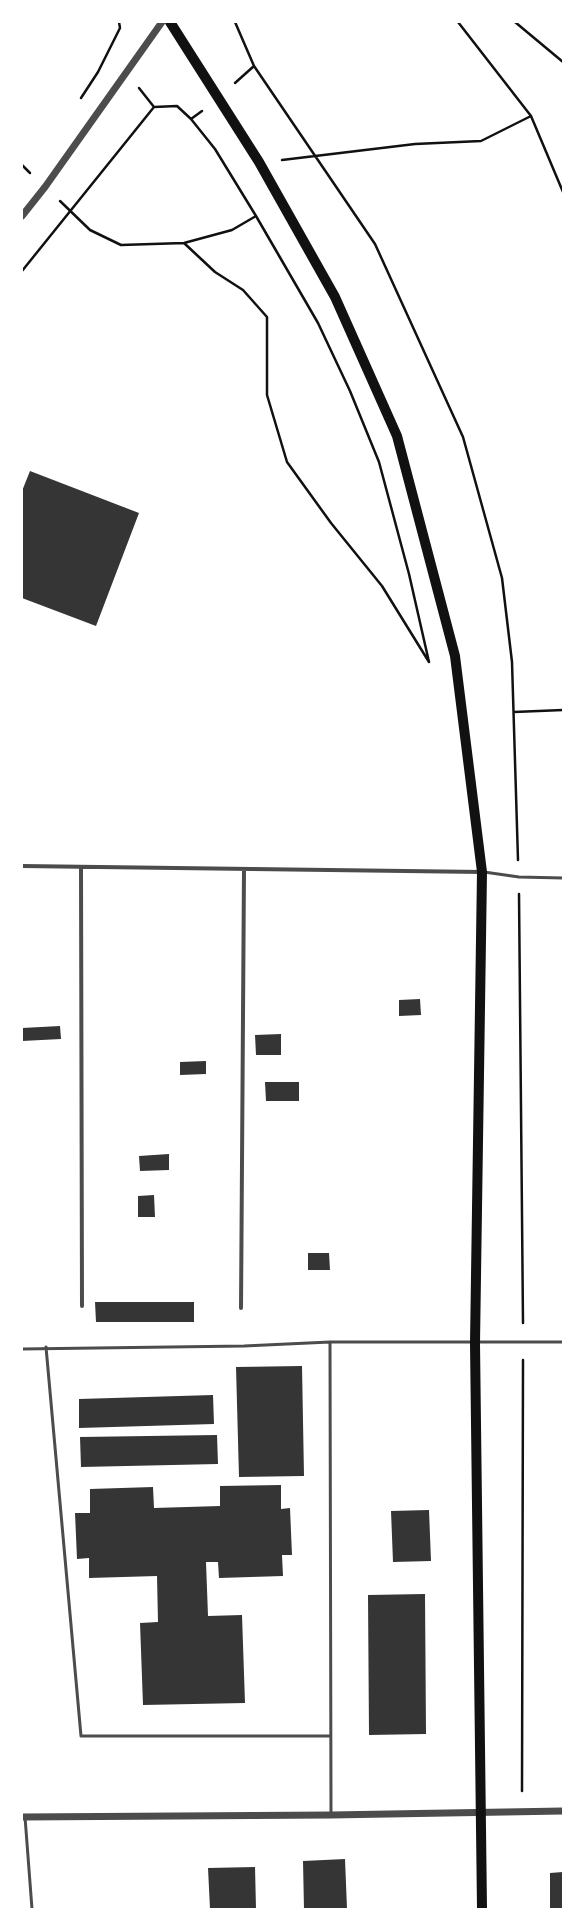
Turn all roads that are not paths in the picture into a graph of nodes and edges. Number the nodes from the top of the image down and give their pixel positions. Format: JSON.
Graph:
{"nodes":[{"id":1,"x":162,"y":22,"type":"edge"},
{"id":2,"x":170,"y":22,"type":"edge"},
{"id":3,"x":22,"y":216,"type":"edge"},
{"id":4,"x":22,"y":866,"type":"edge"},
{"id":5,"x":81,"y":867,"type":"junction"},
{"id":6,"x":244,"y":870,"type":"junction"},
{"id":7,"x":482,"y":872,"type":"junction"},
{"id":8,"x":563,"y":878,"type":"edge"},
{"id":9,"x":82,"y":1306,"type":"dead end"},
{"id":10,"x":241,"y":1308,"type":"dead end"},
{"id":11,"x":330,"y":1342,"type":"junction"},
{"id":12,"x":563,"y":1342,"type":"edge"},
{"id":13,"x":475,"y":1343,"type":"junction"},
{"id":14,"x":46,"y":1348,"type":"junction"},
{"id":15,"x":22,"y":1349,"type":"edge"},
{"id":16,"x":330,"y":1736,"type":"junction"},
{"id":17,"x":563,"y":1811,"type":"edge"},
{"id":18,"x":480,"y":1813,"type":"junction"},
{"id":19,"x":331,"y":1815,"type":"junction"},
{"id":20,"x":23,"y":1817,"type":"edge"},
{"id":21,"x":32,"y":1909,"type":"edge"},
{"id":22,"x":482,"y":1909,"type":"edge"}],
"edges":[{"from":1,"to":3,"type":"street"},
{"from":2,"to":7,"type":"main road"},
{"from":4,"to":5,"type":"street"},
{"from":5,"to":6,"type":"street"},
{"from":5,"to":9,"type":"street"},
{"from":6,"to":7,"type":"street"},
{"from":6,"to":10,"type":"street"},
{"from":7,"to":8,"type":"lane"},
{"from":7,"to":13,"type":"main road"},
{"from":11,"to":13,"type":"lane"},
{"from":11,"to":14,"type":"lane"},
{"from":11,"to":16,"type":"lane"},
{"from":12,"to":13,"type":"lane"},
{"from":13,"to":18,"type":"main road"},
{"from":14,"to":15,"type":"lane"},
{"from":14,"to":16,"type":"lane"},
{"from":16,"to":19,"type":"lane"},
{"from":17,"to":18,"type":"street"},
{"from":18,"to":19,"type":"street"},
{"from":18,"to":22,"type":"main road"},
{"from":19,"to":20,"type":"street"},
{"from":20,"to":21,"type":"lane"}]}
